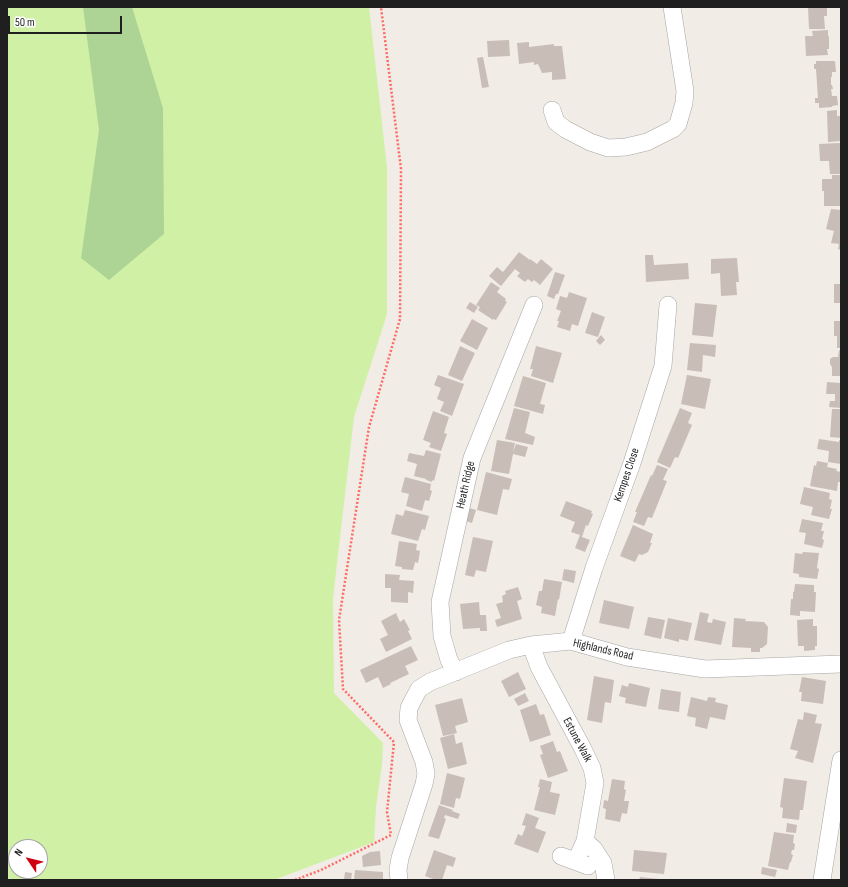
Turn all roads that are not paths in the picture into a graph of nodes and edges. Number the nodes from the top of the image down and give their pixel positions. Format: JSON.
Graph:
{"nodes":[{"id":1,"x":672,"y":7,"type":"edge"},
{"id":2,"x":552,"y":110,"type":"dead end"},
{"id":3,"x":534,"y":305,"type":"dead end"},
{"id":4,"x":668,"y":305,"type":"dead end"},
{"id":5,"x":572,"y":641,"type":"junction"},
{"id":6,"x":531,"y":645,"type":"junction"},
{"id":7,"x":841,"y":664,"type":"edge"},
{"id":8,"x":456,"y":672,"type":"junction"},
{"id":9,"x":841,"y":760,"type":"edge"},
{"id":10,"x":585,"y":841,"type":"junction"},
{"id":11,"x":575,"y":861,"type":"dead end"},
{"id":12,"x":399,"y":880,"type":"edge"},
{"id":13,"x":606,"y":880,"type":"edge"},
{"id":14,"x":822,"y":880,"type":"edge"}],
"edges":[{"from":1,"to":2,"type":"street"},
{"from":3,"to":8,"type":"street","name":"Heath Ridge"},
{"from":4,"to":5,"type":"street","name":"Kempes Close"},
{"from":5,"to":6,"type":"street","name":"Highlands Road"},
{"from":5,"to":7,"type":"street","name":"Highlands Road"},
{"from":6,"to":8,"type":"street","name":"Highlands Road"},
{"from":6,"to":10,"type":"street","name":"Estune Walk"},
{"from":8,"to":12,"type":"street","name":"Highlands Road"},
{"from":9,"to":14,"type":"street"},
{"from":10,"to":11,"type":"street","name":"Estune Walk"},
{"from":10,"to":13,"type":"street"}]}
